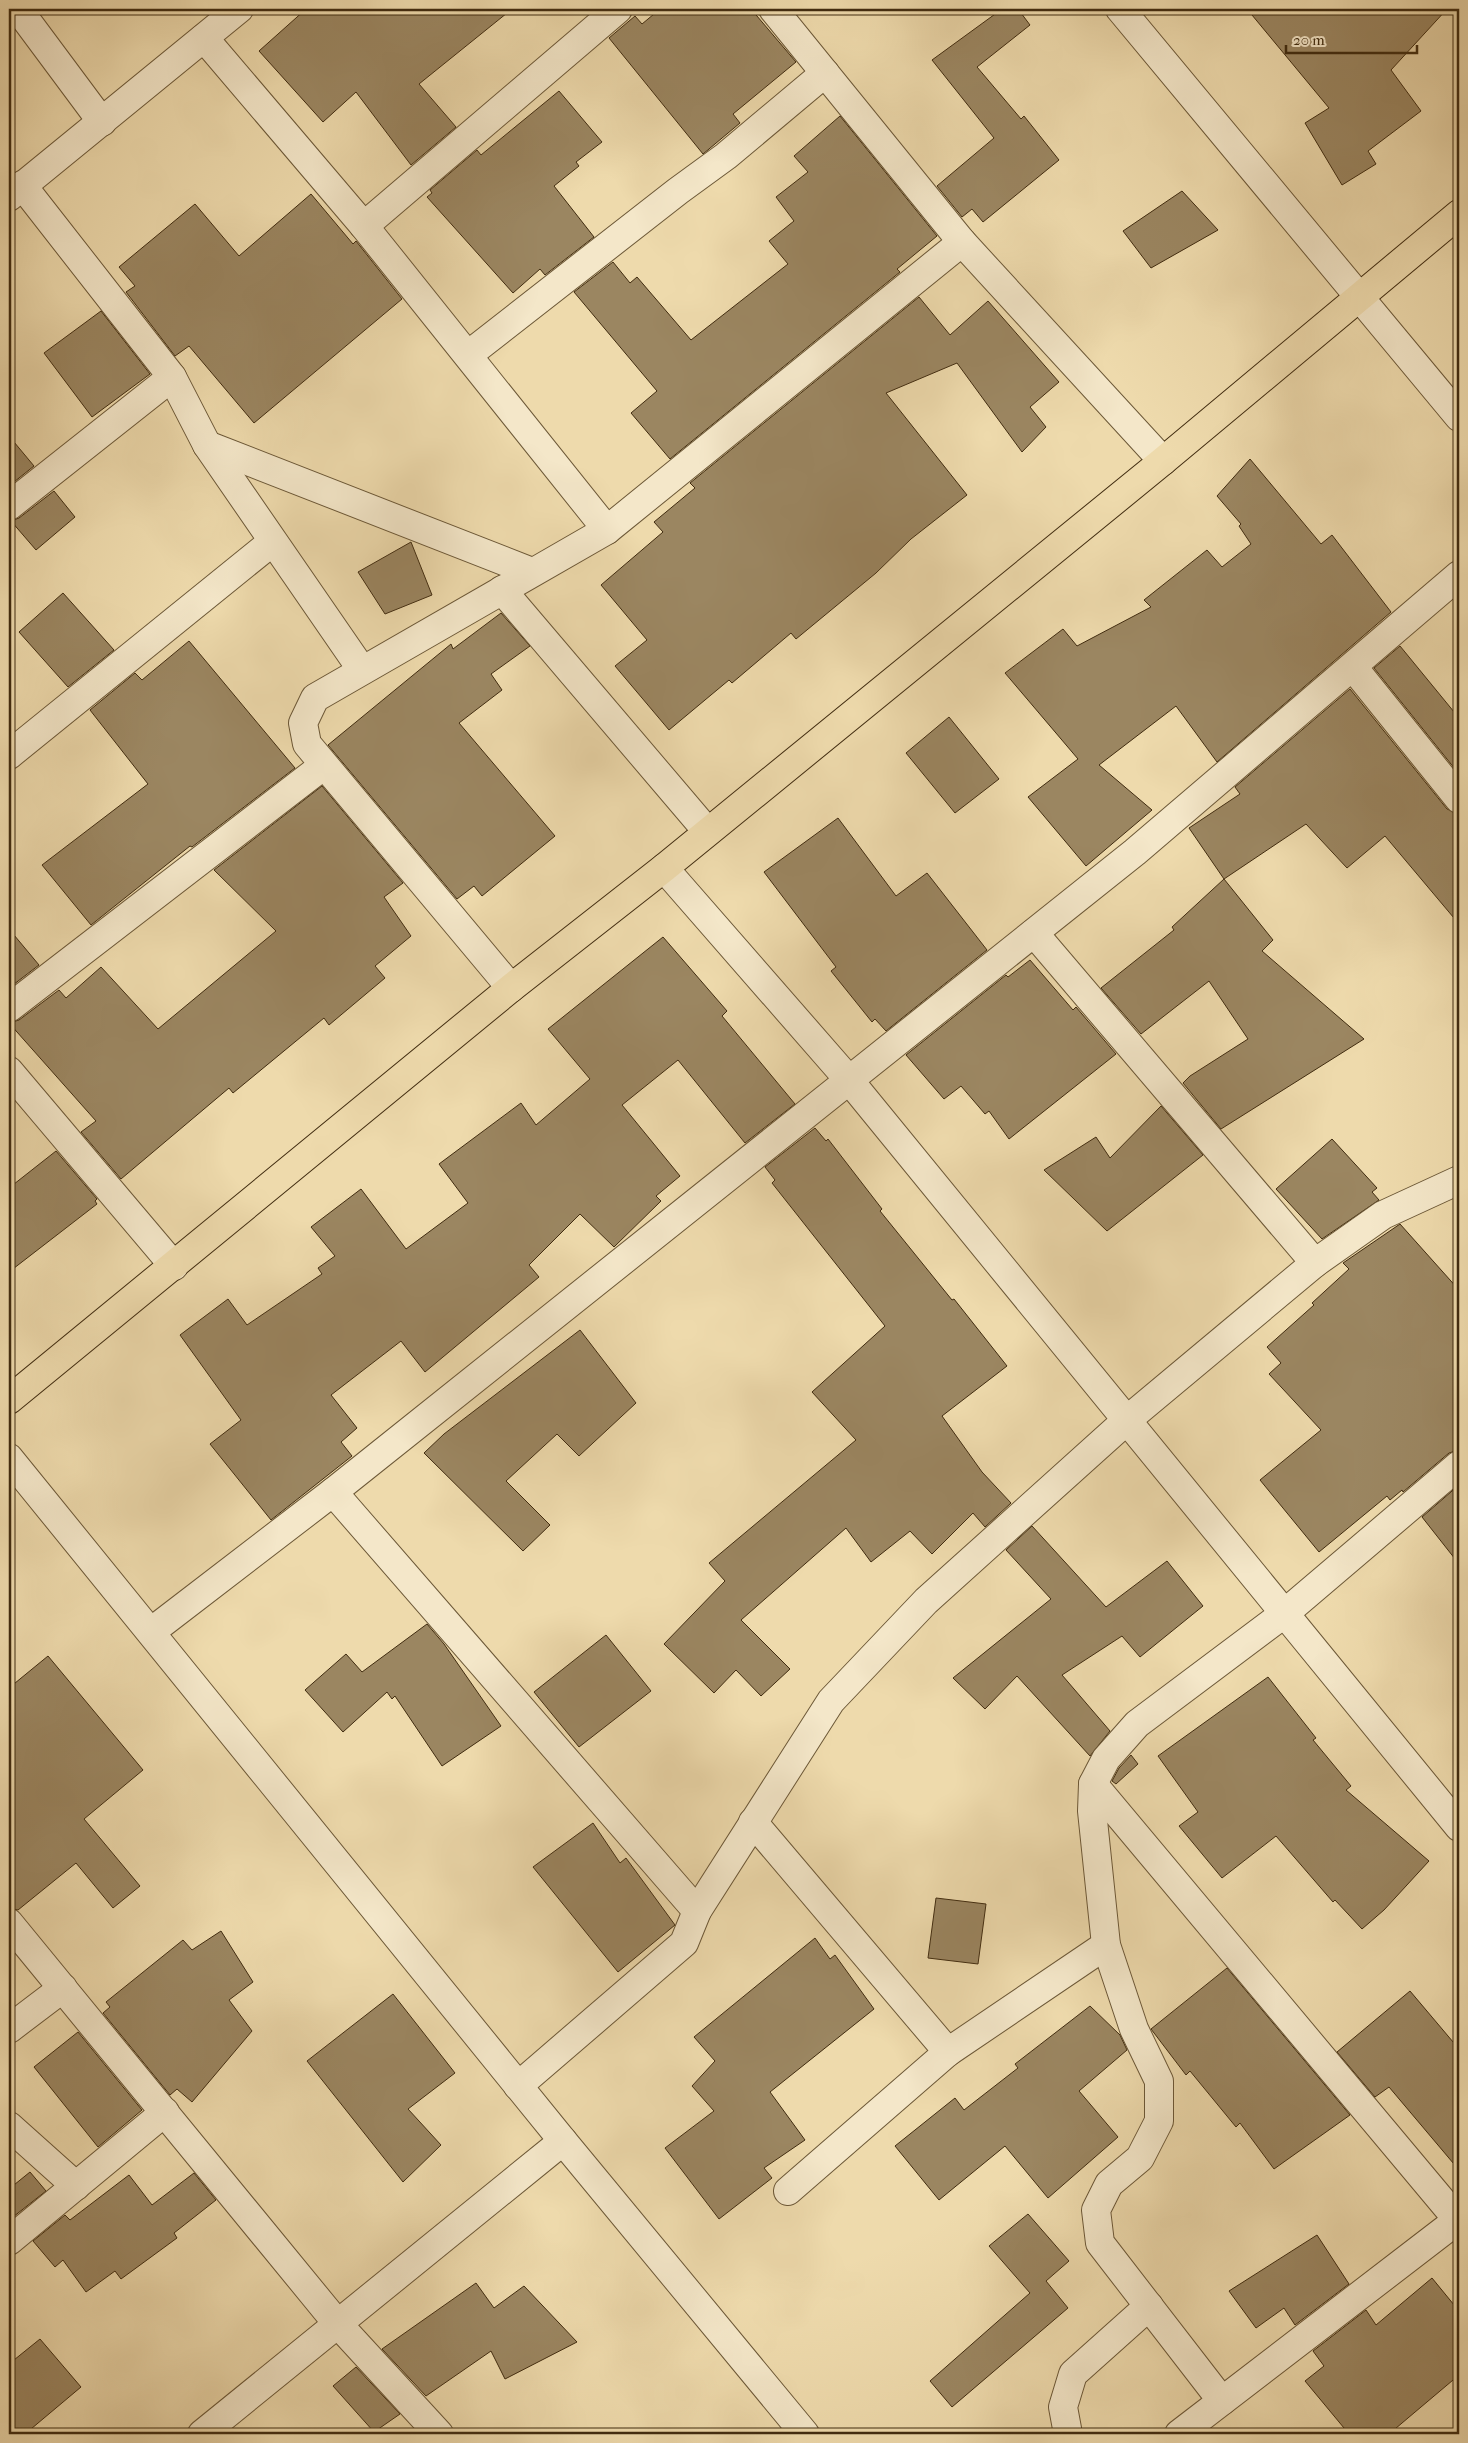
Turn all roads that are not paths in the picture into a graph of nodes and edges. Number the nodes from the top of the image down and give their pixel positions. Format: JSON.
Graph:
{"nodes":[{"id":1,"x":18,"y":9,"type":"edge"},
{"id":2,"x":239,"y":9,"type":"edge"},
{"id":3,"x":618,"y":9,"type":"edge"},
{"id":4,"x":773,"y":9,"type":"edge"},
{"id":5,"x":1120,"y":9,"type":"edge"},
{"id":6,"x":204,"y":38,"type":"junction"},
{"id":7,"x":825,"y":73,"type":"junction"},
{"id":8,"x":102,"y":122,"type":"junction"},
{"id":9,"x":16,"y":191,"type":"edge"},
{"id":10,"x":1459,"y":214,"type":"edge"},
{"id":11,"x":364,"y":226,"type":"junction"},
{"id":12,"x":962,"y":242,"type":"junction"},
{"id":13,"x":1358,"y":296,"type":"junction"},
{"id":14,"x":468,"y":355,"type":"junction"},
{"id":15,"x":172,"y":377,"type":"junction"},
{"id":16,"x":1459,"y":417,"type":"edge"},
{"id":17,"x":206,"y":445,"type":"junction"},
{"id":18,"x":1163,"y":461,"type":"junction"},
{"id":19,"x":9,"y":506,"type":"edge"},
{"id":20,"x":607,"y":530,"type":"junction"},
{"id":21,"x":272,"y":542,"type":"junction"},
{"id":22,"x":532,"y":572,"type":"junction"},
{"id":23,"x":1459,"y":575,"type":"edge"},
{"id":24,"x":502,"y":590,"type":"junction"},
{"id":25,"x":1353,"y":667,"type":"junction"},
{"id":26,"x":362,"y":670,"type":"junction"},
{"id":27,"x":9,"y":755,"type":"edge"},
{"id":28,"x":324,"y":766,"type":"junction"},
{"id":29,"x":1459,"y":798,"type":"edge"},
{"id":30,"x":707,"y":831,"type":"junction"},
{"id":31,"x":664,"y":868,"type":"junction"},
{"id":32,"x":1034,"y":933,"type":"junction"},
{"id":33,"x":511,"y":988,"type":"junction"},
{"id":34,"x":9,"y":1008,"type":"edge"},
{"id":35,"x":9,"y":1071,"type":"edge"},
{"id":36,"x":848,"y":1080,"type":"junction"},
{"id":37,"x":1459,"y":1180,"type":"edge"},
{"id":38,"x":1315,"y":1263,"type":"junction"},
{"id":39,"x":174,"y":1266,"type":"junction"},
{"id":40,"x":9,"y":1400,"type":"edge"},
{"id":41,"x":1127,"y":1420,"type":"junction"},
{"id":42,"x":9,"y":1458,"type":"edge"},
{"id":43,"x":1459,"y":1465,"type":"edge"},
{"id":44,"x":333,"y":1492,"type":"junction"},
{"id":45,"x":1284,"y":1614,"type":"junction"},
{"id":46,"x":152,"y":1632,"type":"junction"},
{"id":47,"x":1093,"y":1784,"type":"junction"},
{"id":48,"x":753,"y":1822,"type":"junction"},
{"id":49,"x":1459,"y":1827,"type":"edge"},
{"id":50,"x":697,"y":1911,"type":"junction"},
{"id":51,"x":9,"y":1923,"type":"edge"},
{"id":52,"x":1106,"y":1946,"type":"junction"},
{"id":53,"x":63,"y":1988,"type":"junction"},
{"id":54,"x":9,"y":2029,"type":"edge"},
{"id":55,"x":948,"y":2052,"type":"junction"},
{"id":56,"x":518,"y":2086,"type":"junction"},
{"id":57,"x":165,"y":2112,"type":"junction"},
{"id":58,"x":9,"y":2126,"type":"edge"},
{"id":59,"x":563,"y":2141,"type":"junction"},
{"id":60,"x":76,"y":2186,"type":"junction"},
{"id":61,"x":788,"y":2191,"type":"dead end"},
{"id":62,"x":1459,"y":2220,"type":"edge"},
{"id":63,"x":9,"y":2241,"type":"edge"},
{"id":64,"x":1148,"y":2306,"type":"junction"},
{"id":65,"x":337,"y":2323,"type":"junction"},
{"id":66,"x":1222,"y":2401,"type":"junction"},
{"id":67,"x":1184,"y":2433,"type":"edge"},
{"id":68,"x":202,"y":2434,"type":"edge"},
{"id":69,"x":439,"y":2434,"type":"edge"},
{"id":70,"x":804,"y":2434,"type":"edge"},
{"id":71,"x":1068,"y":2434,"type":"edge"}],
"edges":[{"from":1,"to":8,"type":"street"},
{"from":2,"to":6,"type":"street"},
{"from":3,"to":11,"type":"street"},
{"from":4,"to":7,"type":"street"},
{"from":5,"to":13,"type":"street"},
{"from":6,"to":8,"type":"street"},
{"from":6,"to":11,"type":"street"},
{"from":7,"to":12,"type":"street"},
{"from":7,"to":14,"type":"street"},
{"from":8,"to":9,"type":"street"},
{"from":9,"to":15,"type":"street"},
{"from":10,"to":13,"type":"main road"},
{"from":11,"to":14,"type":"street"},
{"from":12,"to":18,"type":"street"},
{"from":12,"to":20,"type":"street"},
{"from":13,"to":16,"type":"street"},
{"from":13,"to":18,"type":"main road"},
{"from":14,"to":20,"type":"street"},
{"from":15,"to":17,"type":"street"},
{"from":15,"to":19,"type":"street"},
{"from":17,"to":21,"type":"street"},
{"from":17,"to":22,"type":"street"},
{"from":18,"to":30,"type":"main road"},
{"from":20,"to":22,"type":"street"},
{"from":21,"to":26,"type":"street"},
{"from":21,"to":27,"type":"street"},
{"from":22,"to":24,"type":"street"},
{"from":23,"to":25,"type":"street"},
{"from":24,"to":26,"type":"street"},
{"from":24,"to":30,"type":"street"},
{"from":25,"to":29,"type":"street"},
{"from":25,"to":32,"type":"street"},
{"from":26,"to":28,"type":"street"},
{"from":28,"to":33,"type":"street"},
{"from":28,"to":34,"type":"street"},
{"from":30,"to":31,"type":"main road"},
{"from":31,"to":33,"type":"main road"},
{"from":31,"to":36,"type":"street"},
{"from":32,"to":36,"type":"street"},
{"from":32,"to":38,"type":"street"},
{"from":33,"to":39,"type":"main road"},
{"from":35,"to":39,"type":"street"},
{"from":36,"to":41,"type":"street"},
{"from":36,"to":44,"type":"street"},
{"from":37,"to":38,"type":"street"},
{"from":38,"to":41,"type":"street"},
{"from":39,"to":40,"type":"main road"},
{"from":41,"to":45,"type":"street"},
{"from":41,"to":48,"type":"street"},
{"from":42,"to":46,"type":"street"},
{"from":43,"to":45,"type":"street"},
{"from":44,"to":46,"type":"street"},
{"from":44,"to":50,"type":"street"},
{"from":45,"to":47,"type":"street"},
{"from":45,"to":49,"type":"street"},
{"from":46,"to":56,"type":"street"},
{"from":47,"to":52,"type":"street"},
{"from":47,"to":62,"type":"street"},
{"from":48,"to":50,"type":"street"},
{"from":48,"to":55,"type":"street"},
{"from":50,"to":56,"type":"street"},
{"from":51,"to":53,"type":"street"},
{"from":52,"to":55,"type":"street"},
{"from":52,"to":64,"type":"street"},
{"from":53,"to":54,"type":"street"},
{"from":53,"to":57,"type":"street"},
{"from":55,"to":61,"type":"street"},
{"from":56,"to":59,"type":"street"},
{"from":57,"to":60,"type":"street"},
{"from":57,"to":65,"type":"street"},
{"from":58,"to":60,"type":"street"},
{"from":59,"to":65,"type":"street"},
{"from":59,"to":70,"type":"street"},
{"from":60,"to":63,"type":"street"},
{"from":62,"to":66,"type":"street"},
{"from":64,"to":66,"type":"street"},
{"from":64,"to":71,"type":"street"},
{"from":65,"to":68,"type":"street"},
{"from":65,"to":69,"type":"street"},
{"from":66,"to":67,"type":"street"}]}
